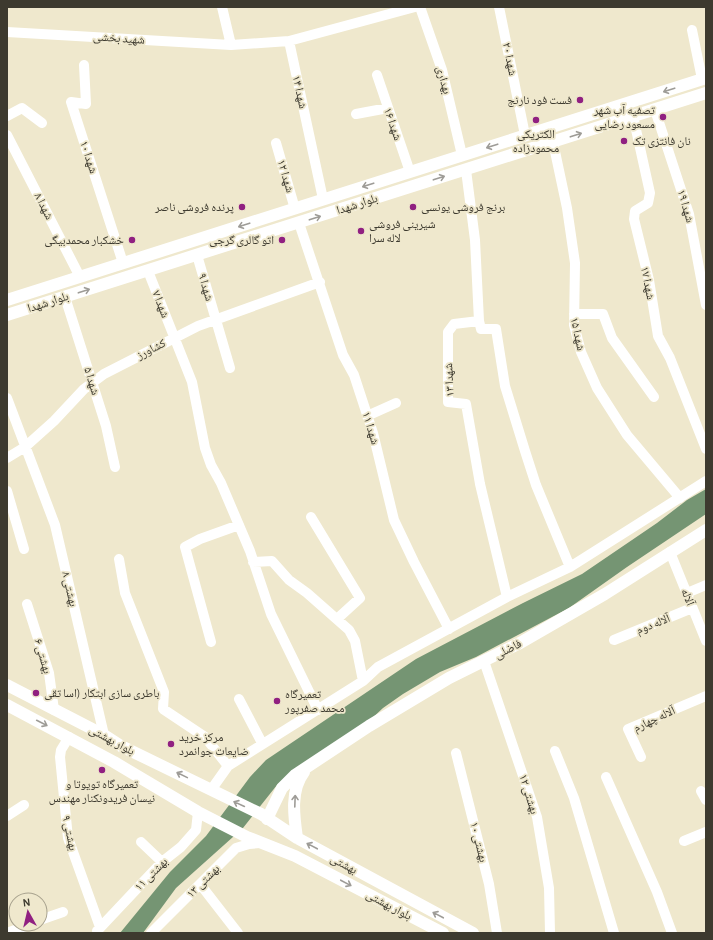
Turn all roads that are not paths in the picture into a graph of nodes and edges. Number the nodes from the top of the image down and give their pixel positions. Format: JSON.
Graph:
{"nodes":[{"id":1,"x":222,"y":7,"type":"edge"},
{"id":2,"x":415,"y":7,"type":"edge"},
{"id":3,"x":420,"y":7,"type":"edge"},
{"id":4,"x":499,"y":7,"type":"edge"},
{"id":5,"x":692,"y":30,"type":"dead end"},
{"id":6,"x":7,"y":32,"type":"edge"},
{"id":7,"x":289,"y":41,"type":"junction"},
{"id":8,"x":231,"y":45,"type":"junction"},
{"id":9,"x":84,"y":65,"type":"dead end"},
{"id":10,"x":377,"y":76,"type":"dead end"},
{"id":11,"x":704,"y":79,"type":"edge"},
{"id":12,"x":687,"y":84,"type":"junction"},
{"id":13,"x":706,"y":93,"type":"edge"},
{"id":14,"x":692,"y":98,"type":"junction"},
{"id":15,"x":388,"y":108,"type":"junction"},
{"id":16,"x":655,"y":110,"type":"junction"},
{"id":17,"x":356,"y":114,"type":"dead end"},
{"id":18,"x":7,"y":116,"type":"edge"},
{"id":19,"x":633,"y":116,"type":"junction"},
{"id":20,"x":42,"y":122,"type":"dead end"},
{"id":21,"x":7,"y":135,"type":"edge"},
{"id":22,"x":525,"y":135,"type":"junction"},
{"id":23,"x":553,"y":142,"type":"junction"},
{"id":24,"x":276,"y":143,"type":"dead end"},
{"id":25,"x":462,"y":155,"type":"junction"},
{"id":26,"x":466,"y":170,"type":"junction"},
{"id":27,"x":410,"y":172,"type":"junction"},
{"id":28,"x":323,"y":199,"type":"junction"},
{"id":29,"x":295,"y":209,"type":"junction"},
{"id":30,"x":299,"y":223,"type":"junction"},
{"id":31,"x":197,"y":255,"type":"junction"},
{"id":32,"x":123,"y":263,"type":"junction"},
{"id":33,"x":148,"y":271,"type":"junction"},
{"id":34,"x":80,"y":277,"type":"junction"},
{"id":35,"x":320,"y":282,"type":"junction"},
{"id":36,"x":65,"y":297,"type":"junction"},
{"id":37,"x":7,"y":300,"type":"edge"},
{"id":38,"x":706,"y":305,"type":"edge"},
{"id":39,"x":574,"y":314,"type":"junction"},
{"id":40,"x":7,"y":315,"type":"edge"},
{"id":41,"x":216,"y":319,"type":"junction"},
{"id":42,"x":479,"y":321,"type":"junction"},
{"id":43,"x":173,"y":338,"type":"junction"},
{"id":44,"x":230,"y":368,"type":"dead end"},
{"id":45,"x":93,"y":382,"type":"junction"},
{"id":46,"x":654,"y":397,"type":"dead end"},
{"id":47,"x":7,"y":398,"type":"edge"},
{"id":48,"x":396,"y":404,"type":"dead end"},
{"id":49,"x":367,"y":416,"type":"junction"},
{"id":50,"x":25,"y":446,"type":"junction"},
{"id":51,"x":706,"y":449,"type":"edge"},
{"id":52,"x":7,"y":458,"type":"edge"},
{"id":53,"x":115,"y":467,"type":"dead end"},
{"id":54,"x":706,"y":481,"type":"edge"},
{"id":55,"x":7,"y":491,"type":"edge"},
{"id":56,"x":680,"y":498,"type":"junction"},
{"id":57,"x":311,"y":517,"type":"dead end"},
{"id":58,"x":239,"y":525,"type":"junction"},
{"id":59,"x":706,"y":530,"type":"edge"},
{"id":60,"x":24,"y":549,"type":"dead end"},
{"id":61,"x":670,"y":552,"type":"junction"},
{"id":62,"x":119,"y":559,"type":"dead end"},
{"id":63,"x":253,"y":562,"type":"junction"},
{"id":64,"x":570,"y":567,"type":"junction"},
{"id":65,"x":706,"y":585,"type":"edge"},
{"id":66,"x":687,"y":593,"type":"junction"},
{"id":67,"x":507,"y":597,"type":"junction"},
{"id":68,"x":27,"y":604,"type":"dead end"},
{"id":69,"x":692,"y":608,"type":"junction"},
{"id":70,"x":337,"y":619,"type":"junction"},
{"id":71,"x":449,"y":629,"type":"junction"},
{"id":72,"x":614,"y":640,"type":"dead end"},
{"id":73,"x":212,"y":642,"type":"dead end"},
{"id":74,"x":706,"y":642,"type":"edge"},
{"id":75,"x":484,"y":661,"type":"junction"},
{"id":76,"x":364,"y":681,"type":"junction"},
{"id":77,"x":7,"y":685,"type":"edge"},
{"id":78,"x":706,"y":696,"type":"edge"},
{"id":79,"x":239,"y":699,"type":"dead end"},
{"id":80,"x":7,"y":705,"type":"edge"},
{"id":81,"x":54,"y":710,"type":"junction"},
{"id":82,"x":318,"y":710,"type":"junction"},
{"id":83,"x":104,"y":735,"type":"junction"},
{"id":84,"x":69,"y":737,"type":"junction"},
{"id":85,"x":262,"y":743,"type":"junction"},
{"id":86,"x":121,"y":746,"type":"junction"},
{"id":87,"x":555,"y":751,"type":"dead end"},
{"id":88,"x":456,"y":753,"type":"dead end"},
{"id":89,"x":140,"y":755,"type":"junction"},
{"id":90,"x":641,"y":757,"type":"dead end"},
{"id":91,"x":114,"y":762,"type":"junction"},
{"id":92,"x":228,"y":766,"type":"junction"},
{"id":93,"x":309,"y":767,"type":"junction"},
{"id":94,"x":130,"y":772,"type":"junction"},
{"id":95,"x":606,"y":777,"type":"dead end"},
{"id":96,"x":701,"y":791,"type":"dead end"},
{"id":97,"x":214,"y":792,"type":"junction"},
{"id":98,"x":706,"y":800,"type":"edge"},
{"id":99,"x":24,"y":805,"type":"dead end"},
{"id":100,"x":201,"y":814,"type":"junction"},
{"id":101,"x":7,"y":816,"type":"edge"},
{"id":102,"x":264,"y":816,"type":"junction"},
{"id":103,"x":706,"y":832,"type":"edge"},
{"id":104,"x":297,"y":838,"type":"junction"},
{"id":105,"x":684,"y":841,"type":"dead end"},
{"id":106,"x":141,"y":842,"type":"dead end"},
{"id":107,"x":262,"y":843,"type":"junction"},
{"id":108,"x":162,"y":862,"type":"junction"},
{"id":109,"x":200,"y":884,"type":"junction"},
{"id":110,"x":63,"y":912,"type":"dead end"},
{"id":111,"x":48,"y":917,"type":"edge"},
{"id":112,"x":98,"y":930,"type":"edge"},
{"id":113,"x":151,"y":933,"type":"edge"},
{"id":114,"x":238,"y":933,"type":"edge"},
{"id":115,"x":443,"y":933,"type":"edge"},
{"id":116,"x":473,"y":933,"type":"edge"},
{"id":117,"x":497,"y":933,"type":"edge"},
{"id":118,"x":550,"y":933,"type":"edge"},
{"id":119,"x":614,"y":933,"type":"edge"},
{"id":120,"x":672,"y":933,"type":"edge"}],
"edges":[{"from":1,"to":8,"type":"street"},
{"from":2,"to":7,"type":"street"},
{"from":3,"to":25,"type":"street","name":"بهداری"},
{"from":4,"to":22,"type":"street","name":"شهدا ۲۰"},
{"from":5,"to":11,"type":"street"},
{"from":6,"to":8,"type":"street","name":"شهید بخشی"},
{"from":7,"to":8,"type":"street"},
{"from":7,"to":28,"type":"street","name":"شهدا ۱۴"},
{"from":9,"to":32,"type":"street","name":"شهدا ۱۰"},
{"from":10,"to":15,"type":"street","name":"شهدا ۱۶"},
{"from":11,"to":12,"type":"main road","name":"بلوار شهدا"},
{"from":12,"to":14,"type":"main road"},
{"from":12,"to":22,"type":"main road","name":"بلوار شهدا","one_way":true},
{"from":13,"to":14,"type":"main road","name":"بلوار شهدا"},
{"from":14,"to":16,"type":"main road","name":"بلوار شهدا"},
{"from":15,"to":17,"type":"street"},
{"from":15,"to":27,"type":"street","name":"شهدا ۱۶"},
{"from":16,"to":19,"type":"main road","name":"بلوار شهدا"},
{"from":16,"to":38,"type":"street","name":"شهدا ۱۹"},
{"from":18,"to":20,"type":"street"},
{"from":23,"to":19,"type":"main road","name":"بلوار شهدا","one_way":true},
{"from":19,"to":51,"type":"street","name":"شهدا ۱۷"},
{"from":21,"to":34,"type":"street","name":"شهدا ۸"},
{"from":22,"to":25,"type":"main road","name":"بلوار شهدا","one_way":true},
{"from":23,"to":26,"type":"main road","name":"بلوار شهدا"},
{"from":23,"to":39,"type":"street","name":"شهدا ۱۵"},
{"from":24,"to":29,"type":"street","name":"شهدا ۱۲"},
{"from":25,"to":27,"type":"main road","name":"بلوار شهدا"},
{"from":30,"to":26,"type":"main road","name":"بلوار شهدا","one_way":true},
{"from":26,"to":42,"type":"street"},
{"from":27,"to":28,"type":"main road","name":"بلوار شهدا","one_way":true},
{"from":28,"to":29,"type":"main road","name":"بلوار شهدا"},
{"from":29,"to":32,"type":"main road","name":"بلوار شهدا","one_way":true},
{"from":30,"to":31,"type":"main road","name":"بلوار شهدا"},
{"from":30,"to":35,"type":"street","name":"شهدا ۱۱"},
{"from":31,"to":33,"type":"main road","name":"بلوار شهدا"},
{"from":31,"to":41,"type":"street","name":"شهدا ۹"},
{"from":32,"to":34,"type":"main road","name":"بلوار شهدا"},
{"from":36,"to":33,"type":"main road","name":"بلوار شهدا","one_way":true},
{"from":33,"to":43,"type":"street","name":"شهدا ۷"},
{"from":34,"to":37,"type":"main road","name":"بلوار شهدا"},
{"from":35,"to":41,"type":"street","name":"کشاورز"},
{"from":35,"to":49,"type":"street","name":"شهدا ۱۱"},
{"from":36,"to":40,"type":"main road","name":"بلوار شهدا"},
{"from":36,"to":45,"type":"street","name":"شهدا ۵"},
{"from":39,"to":46,"type":"street"},
{"from":39,"to":56,"type":"street","name":"شهدا ۱۵"},
{"from":41,"to":43,"type":"street","name":"کشاورز"},
{"from":41,"to":44,"type":"street","name":"شهدا ۹"},
{"from":42,"to":64,"type":"street"},
{"from":42,"to":67,"type":"street","name":"شهدا ۱۳"},
{"from":43,"to":45,"type":"street","name":"کشاورز"},
{"from":43,"to":58,"type":"street","name":"شهدا ۷"},
{"from":45,"to":50,"type":"street","name":"کشاورز"},
{"from":45,"to":53,"type":"street","name":"شهدا ۵"},
{"from":47,"to":50,"type":"street","name":"بهشتی ۸"},
{"from":48,"to":49,"type":"street"},
{"from":49,"to":71,"type":"street","name":"شهدا ۱۱"},
{"from":50,"to":52,"type":"street","name":"کشاورز"},
{"from":50,"to":83,"type":"street","name":"بهشتی ۸"},
{"from":54,"to":56,"type":"street"},
{"from":55,"to":60,"type":"street"},
{"from":56,"to":64,"type":"street"},
{"from":57,"to":70,"type":"street"},
{"from":58,"to":63,"type":"street","name":"شهدا ۷"},
{"from":58,"to":73,"type":"street"},
{"from":59,"to":61,"type":"main road","name":"فاضلی"},
{"from":61,"to":66,"type":"street","name":"آلاله"},
{"from":61,"to":75,"type":"main road","name":"فاضلی"},
{"from":62,"to":92,"type":"street"},
{"from":63,"to":70,"type":"street"},
{"from":63,"to":82,"type":"street","name":"شهدا ۷"},
{"from":64,"to":67,"type":"street"},
{"from":65,"to":66,"type":"street"},
{"from":66,"to":69,"type":"street","name":"آلاله"},
{"from":67,"to":71,"type":"street"},
{"from":68,"to":81,"type":"street","name":"بهشتی ۶"},
{"from":69,"to":72,"type":"street","name":"آلاله دوم"},
{"from":69,"to":74,"type":"street","name":"آلاله"},
{"from":70,"to":76,"type":"street"},
{"from":71,"to":76,"type":"street"},
{"from":75,"to":93,"type":"main road","name":"فاضلی"},
{"from":75,"to":118,"type":"street","name":"بهشتی ۱۲"},
{"from":76,"to":82,"type":"street"},
{"from":77,"to":81,"type":"main road","name":"بلوار بهشتی"},
{"from":78,"to":90,"type":"street","name":"آلاله چهارم"},
{"from":79,"to":85,"type":"street"},
{"from":80,"to":84,"type":"main road","name":"بلوار بهشتی","one_way":true},
{"from":81,"to":83,"type":"main road","name":"بلوار بهشتی"},
{"from":82,"to":85,"type":"street"},
{"from":83,"to":86,"type":"main road","name":"بلوار بهشتی"},
{"from":84,"to":91,"type":"main road","name":"بلوار بهشتی"},
{"from":84,"to":112,"type":"street","name":"بهشتی ۹"},
{"from":85,"to":92,"type":"street"},
{"from":86,"to":89,"type":"main road","name":"بلوار بهشتی"},
{"from":86,"to":91,"type":"main road"},
{"from":87,"to":119,"type":"street"},
{"from":88,"to":117,"type":"street","name":"بهشتی ۱۰"},
{"from":89,"to":94,"type":"main road"},
{"from":97,"to":89,"type":"main road","name":"بلوار بهشتی","one_way":true},
{"from":91,"to":94,"type":"main road","name":"بلوار بهشتی"},
{"from":92,"to":97,"type":"street"},
{"from":93,"to":102,"type":"main road","name":"فاضلی"},
{"from":104,"to":93,"type":"main road","name":"فاضلی","one_way":true},
{"from":94,"to":100,"type":"main road","name":"بلوار بهشتی"},
{"from":95,"to":120,"type":"street"},
{"from":96,"to":98,"type":"street"},
{"from":102,"to":97,"type":"main road","name":"بهشتی","one_way":true},
{"from":99,"to":101,"type":"street"},
{"from":100,"to":107,"type":"main road","name":"بلوار بهشتی"},
{"from":100,"to":108,"type":"street","name":"بهشتی ۱۱"},
{"from":102,"to":104,"type":"main road","name":"بهشتی"},
{"from":103,"to":105,"type":"street"},
{"from":116,"to":104,"type":"main road","name":"بهشتی","one_way":true},
{"from":106,"to":108,"type":"street"},
{"from":107,"to":109,"type":"street","name":"بهشتی ۱۳"},
{"from":107,"to":115,"type":"main road","name":"بلوار بهشتی","one_way":true},
{"from":108,"to":112,"type":"street","name":"بهشتی ۱۱"},
{"from":109,"to":113,"type":"street","name":"بهشتی ۱۳"},
{"from":109,"to":114,"type":"street"},
{"from":110,"to":111,"type":"street"}]}
